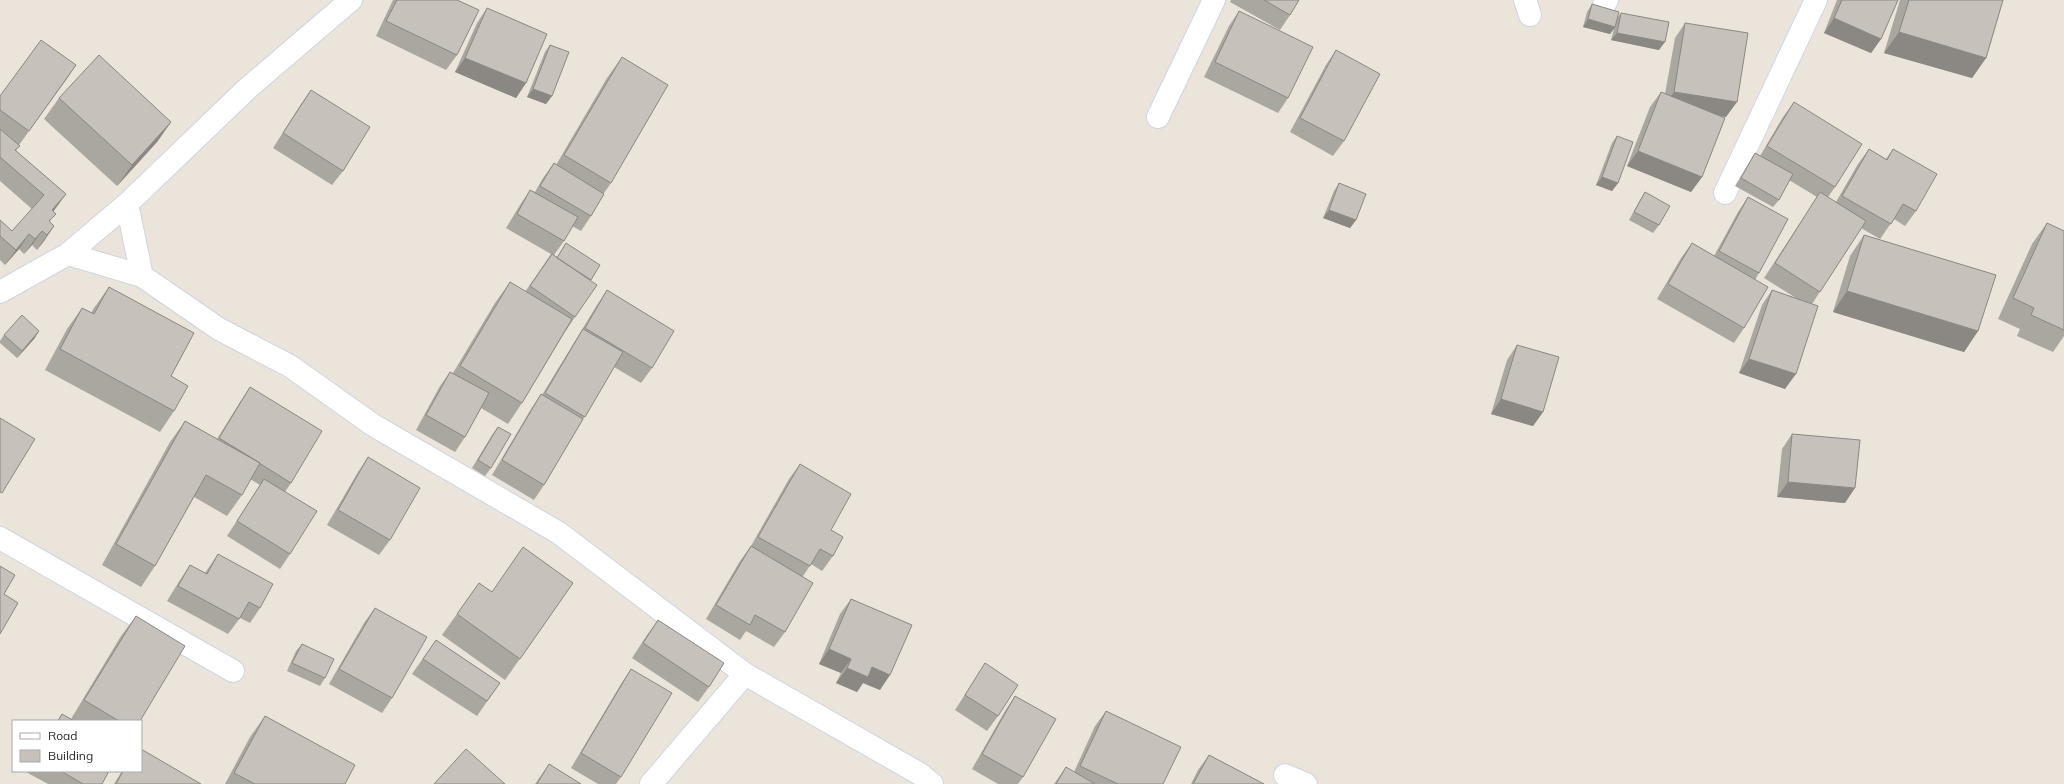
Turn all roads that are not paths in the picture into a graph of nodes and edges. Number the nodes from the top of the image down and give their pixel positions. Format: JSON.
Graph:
{"nodes":[{"id":1,"x":351,"y":0,"type":"edge"},
{"id":2,"x":1214,"y":0,"type":"edge"},
{"id":3,"x":1816,"y":0,"type":"edge"},
{"id":4,"x":1158,"y":117,"type":"dead end"},
{"id":5,"x":1725,"y":193,"type":"dead end"},
{"id":6,"x":127,"y":204,"type":"junction"},
{"id":7,"x":68,"y":254,"type":"junction"},
{"id":8,"x":142,"y":276,"type":"junction"},
{"id":9,"x":0,"y":292,"type":"edge"},
{"id":10,"x":0,"y":538,"type":"edge"},
{"id":11,"x":233,"y":671,"type":"dead end"},
{"id":12,"x":745,"y":674,"type":"junction"},
{"id":13,"x":1285,"y":775,"type":"dead end"},
{"id":14,"x":921,"y":781,"type":"edge"},
{"id":15,"x":651,"y":784,"type":"edge"},
{"id":16,"x":1306,"y":784,"type":"edge"}],
"edges":[{"from":1,"to":6,"type":"street"},
{"from":2,"to":4,"type":"street"},
{"from":3,"to":5,"type":"street"},
{"from":6,"to":7,"type":"street"},
{"from":6,"to":8,"type":"street"},
{"from":7,"to":8,"type":"street"},
{"from":7,"to":9,"type":"street"},
{"from":8,"to":12,"type":"street"},
{"from":10,"to":11,"type":"street"},
{"from":12,"to":14,"type":"street"},
{"from":12,"to":15,"type":"street"},
{"from":13,"to":16,"type":"street"}]}
